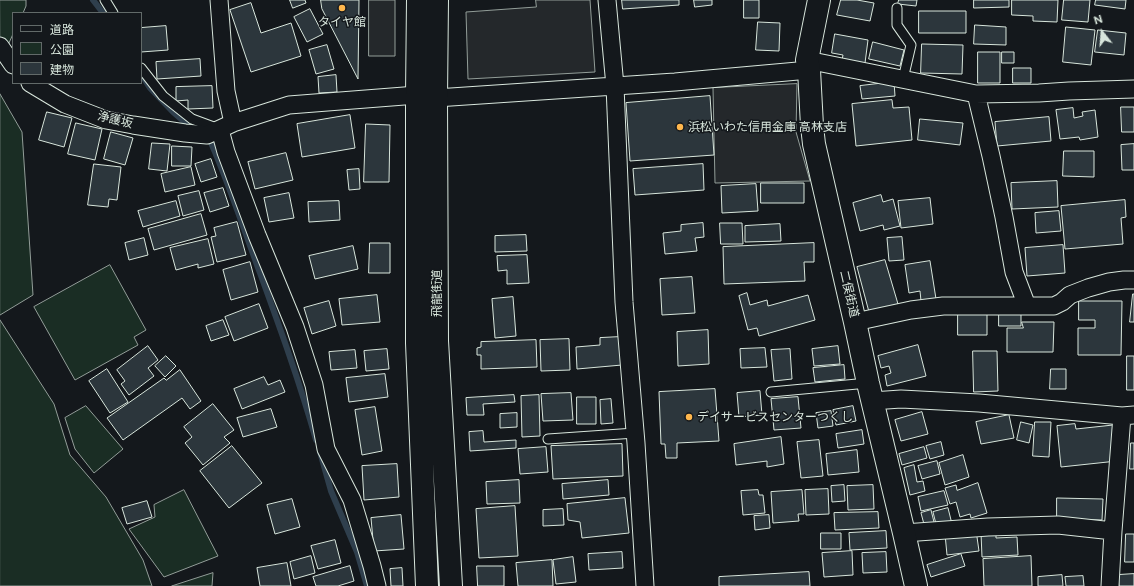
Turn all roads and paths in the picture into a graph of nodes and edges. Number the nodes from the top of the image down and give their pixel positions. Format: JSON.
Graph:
{"nodes":[{"id":1,"x":105,"y":0,"type":"edge"},
{"id":2,"x":219,"y":0,"type":"edge"},
{"id":3,"x":418,"y":0,"type":"edge"},
{"id":4,"x":437,"y":0,"type":"edge"},
{"id":5,"x":607,"y":0,"type":"edge"},
{"id":6,"x":819,"y":0,"type":"edge"},
{"id":7,"x":897,"y":8,"type":"dead end"},
{"id":8,"x":112,"y":12,"type":"edge"},
{"id":9,"x":0,"y":46,"type":"edge"},
{"id":10,"x":12,"y":64,"type":"edge"},
{"id":11,"x":808,"y":65,"type":"junction"},
{"id":12,"x":142,"y":69,"type":"edge"},
{"id":13,"x":903,"y":79,"type":"junction"},
{"id":14,"x":32,"y":84,"type":"edge"},
{"id":15,"x":615,"y":86,"type":"junction"},
{"id":16,"x":1134,"y":89,"type":"edge"},
{"id":17,"x":976,"y":94,"type":"junction"},
{"id":18,"x":426,"y":96,"type":"junction"},
{"id":19,"x":220,"y":129,"type":"junction"},
{"id":20,"x":1134,"y":280,"type":"edge"},
{"id":21,"x":1027,"y":306,"type":"junction"},
{"id":22,"x":855,"y":322,"type":"junction"},
{"id":23,"x":771,"y":392,"type":"dead end"},
{"id":24,"x":870,"y":392,"type":"junction"},
{"id":25,"x":1128,"y":416,"type":"edge"},
{"id":26,"x":635,"y":433,"type":"junction"},
{"id":27,"x":548,"y":439,"type":"dead end"},
{"id":28,"x":1113,"y":531,"type":"junction"},
{"id":29,"x":904,"y":533,"type":"junction"},
{"id":30,"x":377,"y":586,"type":"edge"},
{"id":31,"x":427,"y":586,"type":"edge"},
{"id":32,"x":451,"y":586,"type":"edge"},
{"id":33,"x":645,"y":586,"type":"edge"},
{"id":34,"x":916,"y":586,"type":"edge"},
{"id":35,"x":1110,"y":586,"type":"edge"}],
"edges":[{"from":1,"to":8,"type":"lane"},
{"from":2,"to":19,"type":"street"},
{"from":3,"to":18,"type":"main road","name":"飛龍街道"},
{"from":4,"to":18,"type":"main road","name":"飛龍街道"},
{"from":5,"to":15,"type":"street"},
{"from":6,"to":11,"type":"main road","name":"二俣街道"},
{"from":7,"to":13,"type":"lane"},
{"from":9,"to":10,"type":"street"},
{"from":11,"to":13,"type":"street"},
{"from":11,"to":15,"type":"street"},
{"from":11,"to":22,"type":"main road","name":"二俣街道"},
{"from":12,"to":19,"type":"lane"},
{"from":13,"to":17,"type":"street"},
{"from":14,"to":19,"type":"street","name":"浄護坂"},
{"from":15,"to":18,"type":"street"},
{"from":15,"to":26,"type":"street"},
{"from":16,"to":17,"type":"street"},
{"from":17,"to":21,"type":"street"},
{"from":18,"to":19,"type":"street"},
{"from":18,"to":31,"type":"main road","name":"飛龍街道"},
{"from":18,"to":32,"type":"main road","name":"飛龍街道"},
{"from":19,"to":30,"type":"street"},
{"from":20,"to":21,"type":"street"},
{"from":21,"to":22,"type":"street"},
{"from":22,"to":24,"type":"main road","name":"二俣街道"},
{"from":23,"to":24,"type":"lane"},
{"from":24,"to":25,"type":"street"},
{"from":24,"to":29,"type":"main road","name":"二俣街道"},
{"from":25,"to":28,"type":"street"},
{"from":26,"to":27,"type":"lane"},
{"from":26,"to":33,"type":"street"},
{"from":28,"to":29,"type":"street"},
{"from":28,"to":35,"type":"street"},
{"from":29,"to":34,"type":"main road","name":"二俣街道"}]}
